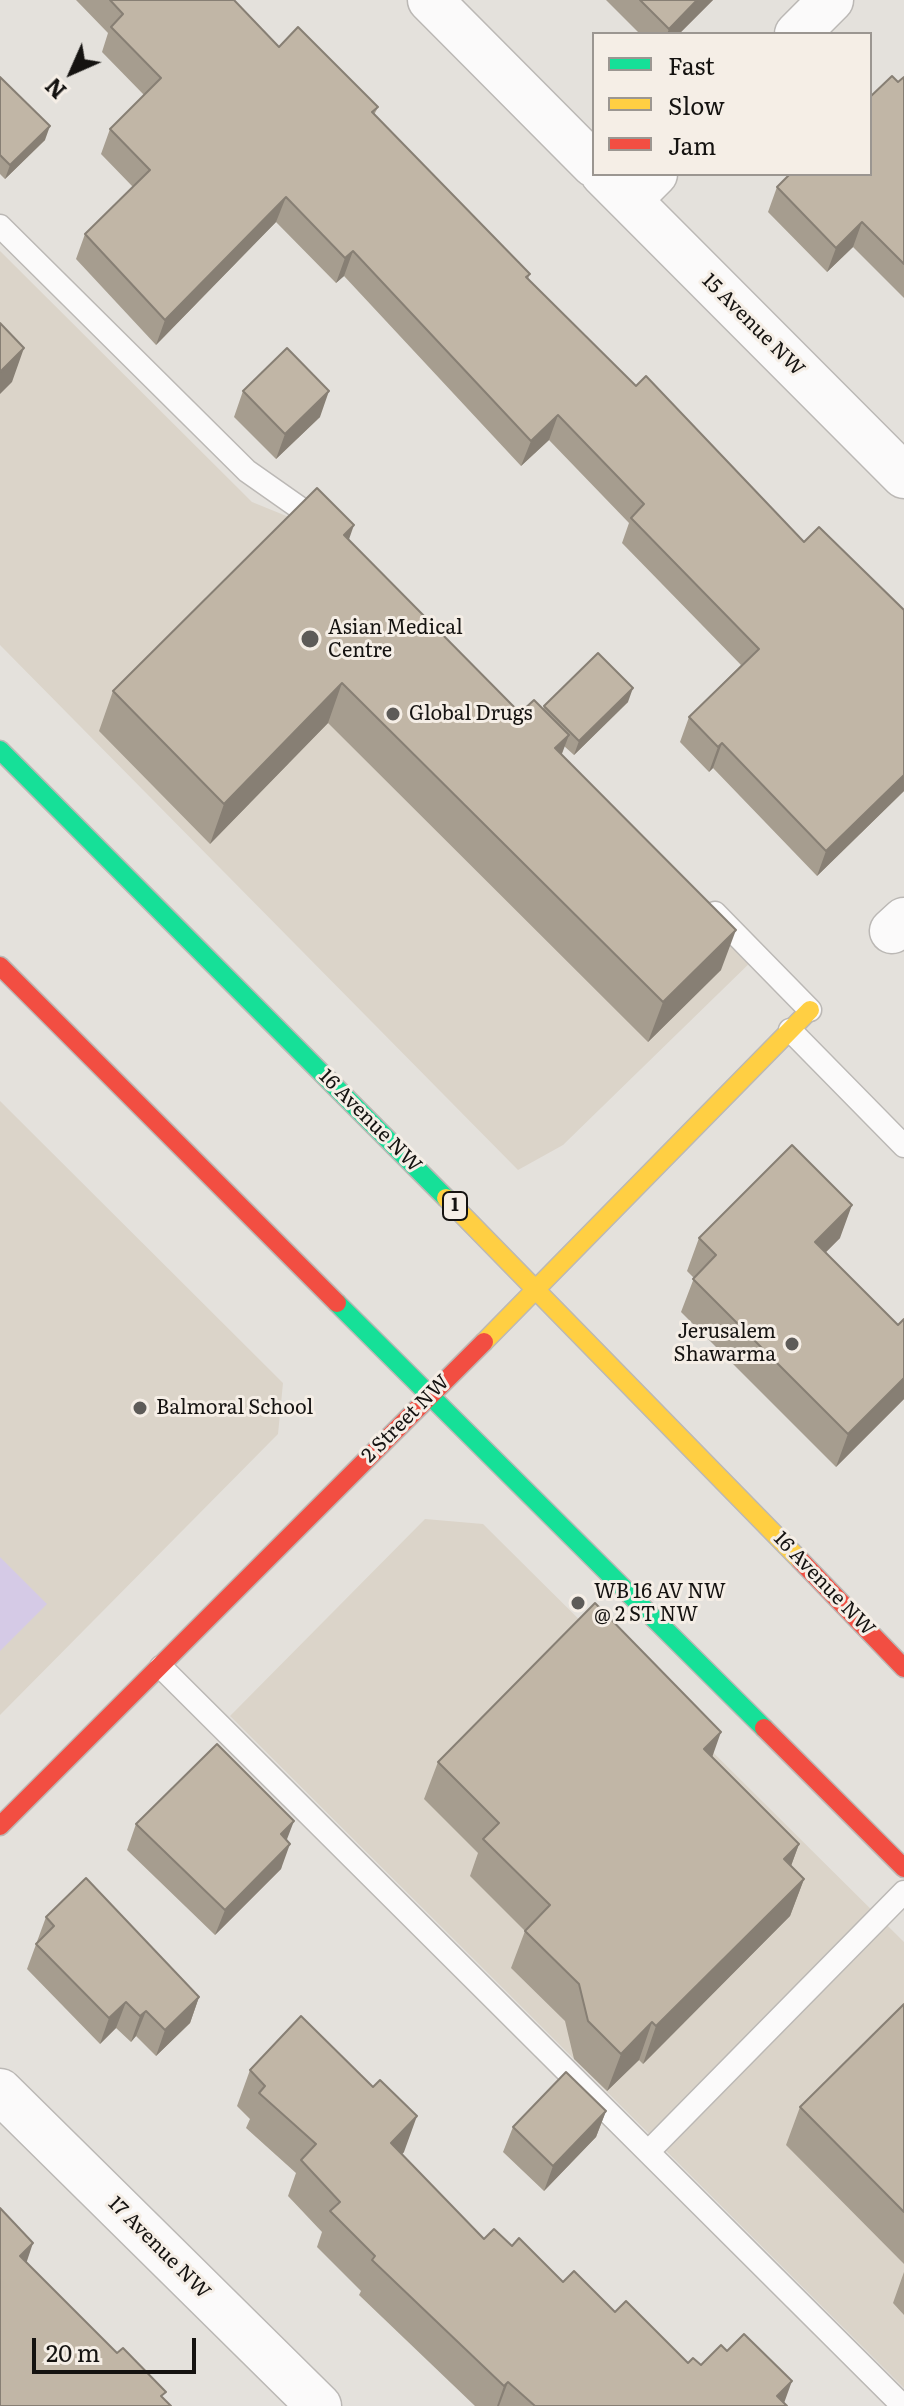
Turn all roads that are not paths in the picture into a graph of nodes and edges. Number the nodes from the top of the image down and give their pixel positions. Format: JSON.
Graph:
{"nodes":[{"id":1,"x":430,"y":0,"type":"edge"},
{"id":2,"x":831,"y":0,"type":"edge"},
{"id":3,"x":799,"y":32,"type":"edge"},
{"id":4,"x":592,"y":163,"type":"edge"},
{"id":5,"x":629,"y":183,"type":"edge"},
{"id":6,"x":0,"y":226,"type":"edge"},
{"id":7,"x":904,"y":476,"type":"edge"},
{"id":8,"x":335,"y":537,"type":"edge"},
{"id":9,"x":0,"y":750,"type":"edge"},
{"id":10,"x":702,"y":900,"type":"edge"},
{"id":11,"x":0,"y":966,"type":"edge"},
{"id":12,"x":810,"y":1010,"type":"joint"},
{"id":13,"x":790,"y":1030,"type":"junction"},
{"id":14,"x":904,"y":1146,"type":"edge"},
{"id":15,"x":537,"y":1288,"type":"junction"},
{"id":16,"x":430,"y":1395,"type":"junction"},
{"id":17,"x":161,"y":1667,"type":"junction"},
{"id":18,"x":904,"y":1668,"type":"edge"},
{"id":19,"x":0,"y":1826,"type":"edge"},
{"id":20,"x":904,"y":1868,"type":"edge"},
{"id":21,"x":904,"y":1892,"type":"edge"},
{"id":22,"x":0,"y":2091,"type":"edge"},
{"id":23,"x":649,"y":2151,"type":"junction"},
{"id":24,"x":319,"y":2406,"type":"edge"},
{"id":25,"x":903,"y":2406,"type":"edge"}],
"edges":[{"from":1,"to":4,"type":"street"},
{"from":2,"to":3,"type":"street"},
{"from":5,"to":7,"type":"street","name":"15 Avenue NW"},
{"from":6,"to":8,"type":"lane"},
{"from":9,"to":15,"type":"main road","name":"16 Avenue NW","number":"1"},
{"from":10,"to":12,"type":"lane"},
{"from":11,"to":16,"type":"main road"},
{"from":12,"to":13,"type":"main road","name":"2 Street NW"},
{"from":13,"to":14,"type":"lane"},
{"from":13,"to":15,"type":"main road","name":"2 Street NW"},
{"from":15,"to":16,"type":"main road","name":"2 Street NW"},
{"from":15,"to":18,"type":"main road","name":"16 Avenue NW","number":"1"},
{"from":16,"to":17,"type":"main road","name":"2 Street NW"},
{"from":16,"to":20,"type":"main road"},
{"from":17,"to":19,"type":"main road","name":"2 Street NW"},
{"from":17,"to":23,"type":"lane"},
{"from":21,"to":23,"type":"lane"},
{"from":22,"to":24,"type":"street","name":"17 Avenue NW"},
{"from":23,"to":25,"type":"lane"}]}
